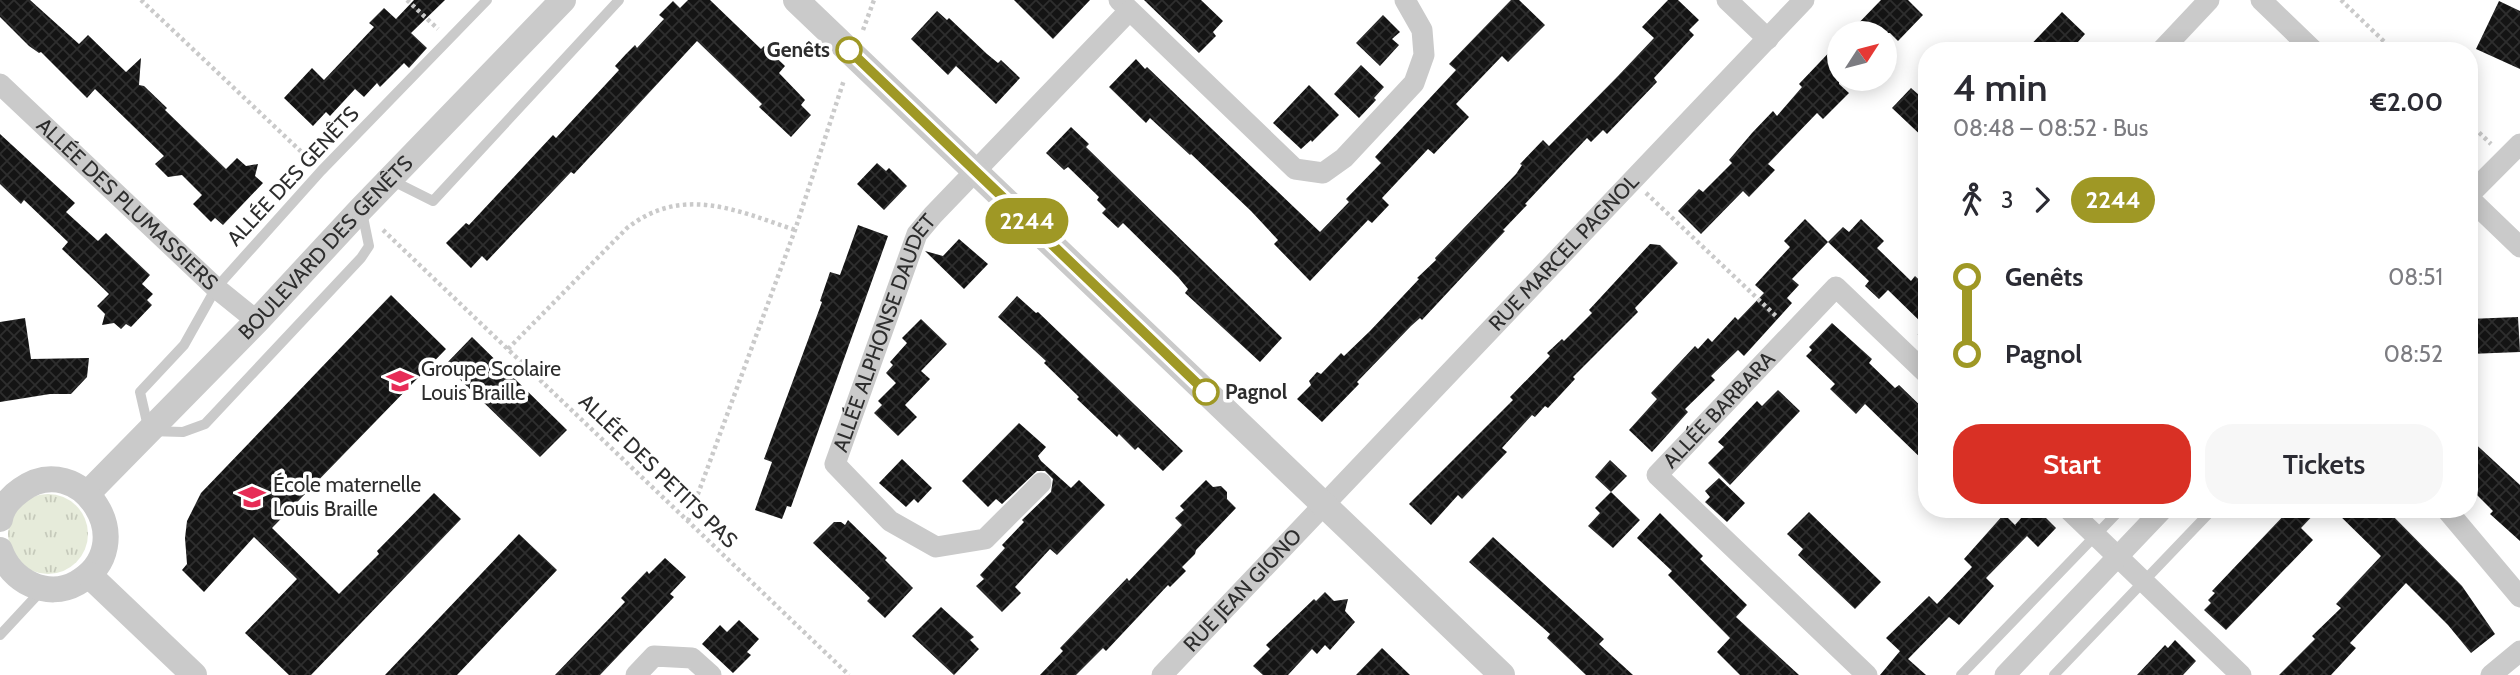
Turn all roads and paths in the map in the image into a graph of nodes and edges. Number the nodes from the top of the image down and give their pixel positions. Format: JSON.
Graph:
{"nodes":[{"id":1,"x":141,"y":0,"type":"edge"},
{"id":2,"x":407,"y":0,"type":"edge"},
{"id":3,"x":487,"y":0,"type":"edge"},
{"id":4,"x":564,"y":0,"type":"edge"},
{"id":5,"x":619,"y":0,"type":"edge"},
{"id":6,"x":796,"y":0,"type":"edge"},
{"id":7,"x":874,"y":0,"type":"edge"},
{"id":8,"x":1405,"y":0,"type":"edge"},
{"id":9,"x":1727,"y":0,"type":"edge"},
{"id":10,"x":1804,"y":0,"type":"edge"},
{"id":11,"x":2208,"y":0,"type":"edge"},
{"id":12,"x":2261,"y":0,"type":"edge"},
{"id":13,"x":2341,"y":0,"type":"edge"},
{"id":14,"x":1124,"y":5,"type":"edge"},
{"id":15,"x":1768,"y":39,"type":"junction"},
{"id":16,"x":449,"y":40,"type":"junction"},
{"id":17,"x":2169,"y":42,"type":"edge"},
{"id":18,"x":2305,"y":42,"type":"edge"},
{"id":19,"x":2385,"y":42,"type":"edge"},
{"id":20,"x":849,"y":50,"type":"junction"},
{"id":21,"x":0,"y":84,"type":"edge"},
{"id":22,"x":2520,"y":145,"type":"edge"},
{"id":23,"x":975,"y":171,"type":"junction"},
{"id":24,"x":321,"y":172,"type":"junction"},
{"id":25,"x":391,"y":180,"type":"junction"},
{"id":26,"x":1633,"y":180,"type":"junction"},
{"id":27,"x":2478,"y":187,"type":"edge"},
{"id":28,"x":2478,"y":205,"type":"edge"},
{"id":29,"x":361,"y":209,"type":"junction"},
{"id":30,"x":795,"y":230,"type":"junction"},
{"id":31,"x":2520,"y":247,"type":"edge"},
{"id":32,"x":216,"y":288,"type":"junction"},
{"id":33,"x":257,"y":321,"type":"junction"},
{"id":34,"x":1793,"y":332,"type":"junction"},
{"id":35,"x":508,"y":349,"type":"junction"},
{"id":36,"x":1918,"y":365,"type":"edge"},
{"id":37,"x":149,"y":431,"type":"junction"},
{"id":38,"x":1041,"y":484,"type":"dead end"},
{"id":39,"x":87,"y":494,"type":"junction"},
{"id":40,"x":4,"y":502,"type":"edge"},
{"id":41,"x":1324,"y":505,"type":"junction"},
{"id":42,"x":2077,"y":518,"type":"edge"},
{"id":43,"x":2112,"y":518,"type":"edge"},
{"id":44,"x":2155,"y":518,"type":"edge"},
{"id":45,"x":2204,"y":518,"type":"edge"},
{"id":46,"x":2454,"y":518,"type":"edge"},
{"id":47,"x":688,"y":521,"type":"junction"},
{"id":48,"x":2095,"y":535,"type":"junction"},
{"id":49,"x":2118,"y":557,"type":"junction"},
{"id":50,"x":4,"y":569,"type":"edge"},
{"id":51,"x":89,"y":575,"type":"junction"},
{"id":52,"x":2144,"y":582,"type":"junction"},
{"id":53,"x":43,"y":589,"type":"junction"},
{"id":54,"x":2520,"y":597,"type":"edge"},
{"id":55,"x":0,"y":635,"type":"edge"},
{"id":56,"x":2520,"y":651,"type":"edge"},
{"id":57,"x":194,"y":675,"type":"edge"},
{"id":58,"x":636,"y":675,"type":"edge"},
{"id":59,"x":710,"y":675,"type":"edge"},
{"id":60,"x":849,"y":675,"type":"edge"},
{"id":61,"x":1161,"y":675,"type":"edge"},
{"id":62,"x":1502,"y":675,"type":"edge"},
{"id":63,"x":1867,"y":675,"type":"edge"},
{"id":64,"x":1961,"y":675,"type":"edge"},
{"id":65,"x":2005,"y":675,"type":"edge"},
{"id":66,"x":2054,"y":675,"type":"edge"},
{"id":67,"x":2241,"y":675,"type":"edge"},
{"id":68,"x":2491,"y":675,"type":"edge"}],
"edges":[{"from":1,"to":24,"type":"path"},
{"from":2,"to":16,"type":"path"},
{"from":3,"to":16,"type":"lane","name":"ALLÉE DES GENÊTS"},
{"from":4,"to":25,"type":"street","name":"BOULEVARD DES GENÊTS"},
{"from":5,"to":25,"type":"lane"},
{"from":6,"to":20,"type":"street"},
{"from":7,"to":20,"type":"path"},
{"from":8,"to":14,"type":"street"},
{"from":9,"to":15,"type":"street"},
{"from":10,"to":15,"type":"street","name":"RUE MARCEL PAGNOL"},
{"from":11,"to":17,"type":"street"},
{"from":12,"to":18,"type":"street"},
{"from":13,"to":19,"type":"path"},
{"from":14,"to":23,"type":"street"},
{"from":15,"to":26,"type":"street","name":"RUE MARCEL PAGNOL"},
{"from":16,"to":24,"type":"lane","name":"ALLÉE DES GENÊTS"},
{"from":20,"to":23,"type":"street"},
{"from":20,"to":30,"type":"path"},
{"from":21,"to":32,"type":"street","name":"ALLÉE DES PLUMASSIERS"},
{"from":22,"to":27,"type":"street"},
{"from":23,"to":38,"type":"street","name":"ALLÉE ALPHONSE DAUDET"},
{"from":23,"to":41,"type":"street"},
{"from":24,"to":32,"type":"lane","name":"ALLÉE DES GENÊTS"},
{"from":25,"to":29,"type":"street","name":"BOULEVARD DES GENÊTS"},
{"from":26,"to":34,"type":"path"},
{"from":26,"to":41,"type":"street","name":"RUE MARCEL PAGNOL"},
{"from":28,"to":31,"type":"street"},
{"from":29,"to":33,"type":"street","name":"BOULEVARD DES GENÊTS"},
{"from":29,"to":35,"type":"path","name":"ALLÉE DES PETITS PAS"},
{"from":29,"to":37,"type":"lane"},
{"from":30,"to":35,"type":"path"},
{"from":30,"to":47,"type":"path"},
{"from":32,"to":33,"type":"street","name":"ALLÉE DES PLUMASSIERS"},
{"from":32,"to":37,"type":"lane","name":"ALLÉE DES GENÊTS"},
{"from":33,"to":37,"type":"street","name":"BOULEVARD DES GENÊTS"},
{"from":34,"to":36,"type":"street","name":"ALLÉE BARBARA"},
{"from":34,"to":63,"type":"street","name":"ALLÉE BARBARA"},
{"from":35,"to":47,"type":"path","name":"ALLÉE DES PETITS PAS"},
{"from":37,"to":39,"type":"street","name":"BOULEVARD DES GENÊTS"},
{"from":39,"to":40,"type":"street"},
{"from":39,"to":51,"type":"street"},
{"from":41,"to":61,"type":"street","name":"RUE JEAN GIONO"},
{"from":41,"to":62,"type":"street"},
{"from":42,"to":48,"type":"street"},
{"from":43,"to":48,"type":"lane"},
{"from":44,"to":49,"type":"street"},
{"from":45,"to":52,"type":"lane"},
{"from":46,"to":54,"type":"street"},
{"from":47,"to":60,"type":"path","name":"ALLÉE DES PETITS PAS"},
{"from":48,"to":49,"type":"street"},
{"from":48,"to":64,"type":"lane"},
{"from":49,"to":52,"type":"street"},
{"from":49,"to":65,"type":"street"},
{"from":50,"to":53,"type":"street"},
{"from":51,"to":53,"type":"street"},
{"from":51,"to":57,"type":"street"},
{"from":52,"to":66,"type":"lane"},
{"from":52,"to":67,"type":"street"},
{"from":53,"to":55,"type":"lane"},
{"from":56,"to":68,"type":"street"},
{"from":58,"to":59,"type":"street"}]}
